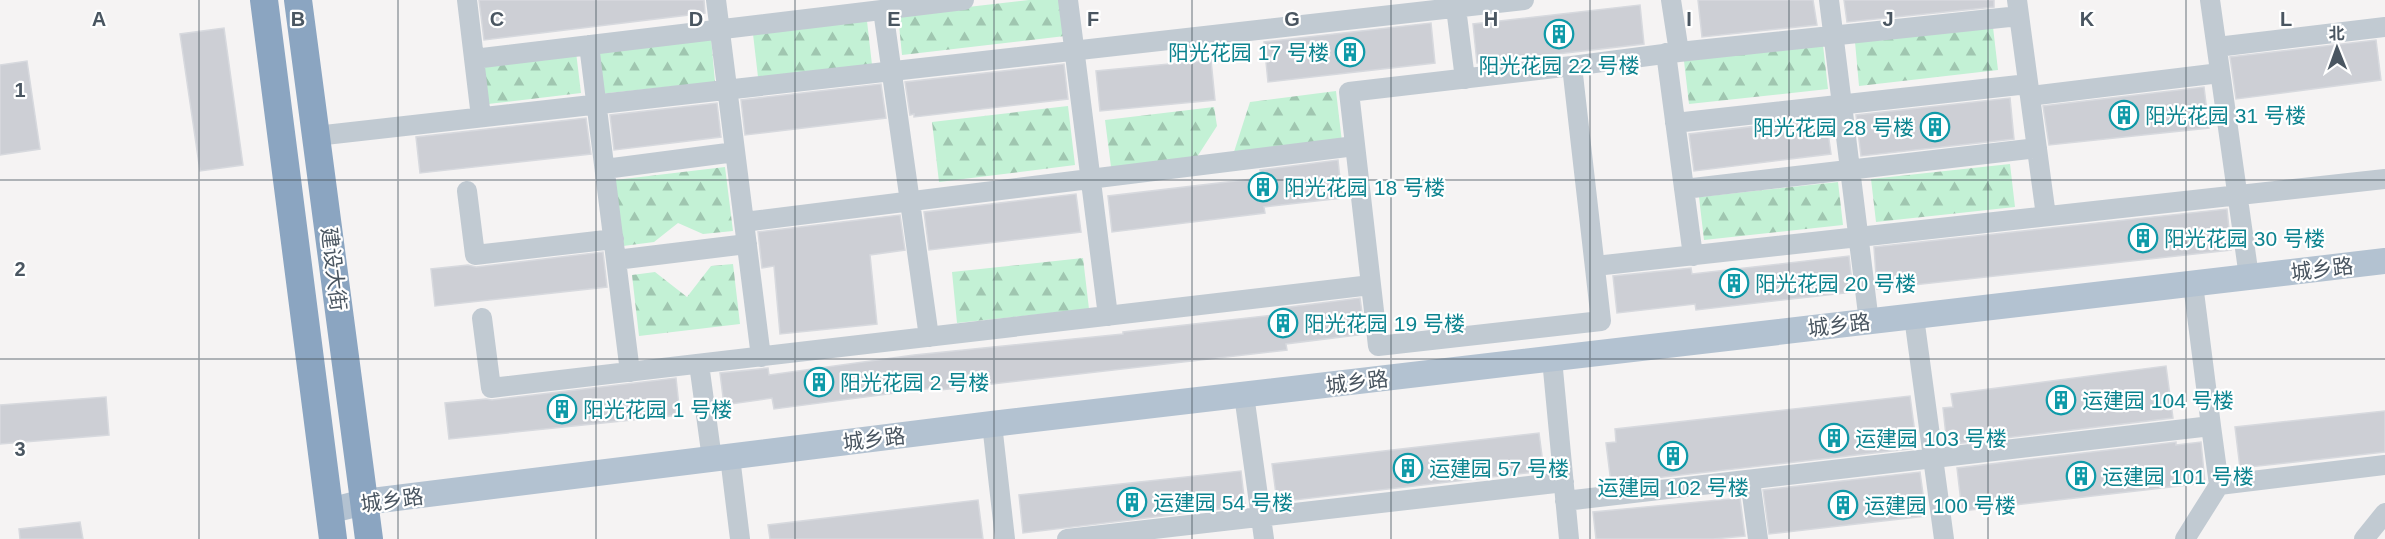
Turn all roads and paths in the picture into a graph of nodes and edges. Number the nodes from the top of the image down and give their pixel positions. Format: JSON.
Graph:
{"nodes":[{"id":1,"x":264,"y":0,"type":"edge"},
{"id":2,"x":298,"y":0,"type":"edge"},
{"id":3,"x":467,"y":0,"type":"edge"},
{"id":4,"x":716,"y":0,"type":"edge"},
{"id":5,"x":964,"y":0,"type":"edge"},
{"id":6,"x":1068,"y":0,"type":"edge"},
{"id":7,"x":1524,"y":0,"type":"edge"},
{"id":8,"x":1671,"y":0,"type":"edge"},
{"id":9,"x":1829,"y":0,"type":"edge"},
{"id":10,"x":2210,"y":0,"type":"edge"},
{"id":11,"x":1456,"y":4,"type":"edge"},
{"id":12,"x":888,"y":6,"type":"edge"},
{"id":13,"x":2018,"y":8,"type":"edge"},
{"id":14,"x":2385,"y":27,"type":"edge"},
{"id":15,"x":719,"y":29,"type":"junction"},
{"id":16,"x":1833,"y":36,"type":"junction"},
{"id":17,"x":589,"y":45,"type":"junction"},
{"id":18,"x":2217,"y":47,"type":"junction"},
{"id":19,"x":1074,"y":51,"type":"junction"},
{"id":20,"x":1672,"y":53,"type":"junction"},
{"id":21,"x":474,"y":59,"type":"junction"},
{"id":22,"x":1572,"y":66,"type":"junction"},
{"id":23,"x":892,"y":71,"type":"junction"},
{"id":24,"x":2220,"y":73,"type":"junction"},
{"id":25,"x":1465,"y":79,"type":"junction"},
{"id":26,"x":727,"y":90,"type":"junction"},
{"id":27,"x":2029,"y":90,"type":"junction"},
{"id":28,"x":596,"y":104,"type":"junction"},
{"id":29,"x":1842,"y":105,"type":"junction"},
{"id":30,"x":482,"y":117,"type":"junction"},
{"id":31,"x":1675,"y":123,"type":"junction"},
{"id":32,"x":316,"y":136,"type":"junction"},
{"id":33,"x":1355,"y":146,"type":"junction"},
{"id":34,"x":2037,"y":148,"type":"junction"},
{"id":35,"x":735,"y":152,"type":"junction"},
{"id":36,"x":605,"y":169,"type":"junction"},
{"id":37,"x":1850,"y":170,"type":"junction"},
{"id":38,"x":1090,"y":179,"type":"junction"},
{"id":39,"x":2385,"y":179,"type":"edge"},
{"id":40,"x":1684,"y":189,"type":"junction"},
{"id":41,"x":467,"y":190,"type":"dead end"},
{"id":42,"x":2237,"y":195,"type":"junction"},
{"id":43,"x":910,"y":202,"type":"junction"},
{"id":44,"x":2046,"y":216,"type":"junction"},
{"id":45,"x":744,"y":222,"type":"junction"},
{"id":46,"x":1859,"y":237,"type":"junction"},
{"id":47,"x":614,"y":239,"type":"junction"},
{"id":48,"x":747,"y":244,"type":"junction"},
{"id":49,"x":1693,"y":255,"type":"junction"},
{"id":50,"x":616,"y":260,"type":"junction"},
{"id":51,"x":2385,"y":261,"type":"edge"},
{"id":52,"x":1595,"y":266,"type":"junction"},
{"id":53,"x":2249,"y":277,"type":"junction"},
{"id":54,"x":2193,"y":284,"type":"junction"},
{"id":55,"x":1371,"y":285,"type":"junction"},
{"id":56,"x":1108,"y":316,"type":"junction"},
{"id":57,"x":1914,"y":317,"type":"junction"},
{"id":58,"x":482,"y":318,"type":"dead end"},
{"id":59,"x":1601,"y":321,"type":"junction"},
{"id":60,"x":1869,"y":322,"type":"junction"},
{"id":61,"x":929,"y":337,"type":"junction"},
{"id":62,"x":1378,"y":346,"type":"junction"},
{"id":63,"x":1604,"y":353,"type":"junction"},
{"id":64,"x":761,"y":357,"type":"junction"},
{"id":65,"x":1551,"y":359,"type":"junction"},
{"id":66,"x":699,"y":364,"type":"junction"},
{"id":67,"x":630,"y":372,"type":"junction"},
{"id":68,"x":1381,"y":379,"type":"junction"},
{"id":69,"x":1244,"y":395,"type":"junction"},
{"id":70,"x":992,"y":424,"type":"junction"},
{"id":71,"x":2211,"y":426,"type":"junction"},
{"id":72,"x":721,"y":458,"type":"junction"},
{"id":73,"x":1933,"y":460,"type":"junction"},
{"id":74,"x":2385,"y":465,"type":"edge"},
{"id":75,"x":1750,"y":480,"type":"junction"},
{"id":76,"x":2219,"y":485,"type":"junction"},
{"id":77,"x":1565,"y":491,"type":"junction"},
{"id":78,"x":364,"y":502,"type":"junction"},
{"id":79,"x":329,"y":511,"type":"junction"},
{"id":80,"x":2385,"y":513,"type":"edge"},
{"id":81,"x":1261,"y":517,"type":"junction"},
{"id":82,"x":2385,"y":536,"type":"edge"},
{"id":83,"x":1565,"y":538,"type":"edge"},
{"id":84,"x":333,"y":539,"type":"edge"},
{"id":85,"x":369,"y":539,"type":"edge"},
{"id":86,"x":740,"y":539,"type":"edge"},
{"id":87,"x":1005,"y":539,"type":"edge"},
{"id":88,"x":1067,"y":539,"type":"edge"},
{"id":89,"x":1264,"y":539,"type":"edge"},
{"id":90,"x":1758,"y":539,"type":"edge"},
{"id":91,"x":1944,"y":539,"type":"edge"},
{"id":92,"x":2185,"y":539,"type":"edge"},
{"id":93,"x":2363,"y":539,"type":"edge"}],
"edges":[{"from":1,"to":79,"type":"highway","name":"建设大街"},
{"from":2,"to":32,"type":"highway","name":"建设大街"},
{"from":3,"to":21,"type":"street"},
{"from":4,"to":15,"type":"street"},
{"from":5,"to":12,"type":"street"},
{"from":6,"to":19,"type":"street"},
{"from":7,"to":11,"type":"street"},
{"from":8,"to":20,"type":"street"},
{"from":9,"to":16,"type":"street"},
{"from":10,"to":18,"type":"street"},
{"from":11,"to":19,"type":"street"},
{"from":11,"to":25,"type":"street"},
{"from":12,"to":15,"type":"street"},
{"from":12,"to":23,"type":"street"},
{"from":13,"to":16,"type":"street"},
{"from":13,"to":27,"type":"street"},
{"from":14,"to":18,"type":"street"},
{"from":15,"to":17,"type":"street"},
{"from":15,"to":26,"type":"street"},
{"from":16,"to":20,"type":"street"},
{"from":16,"to":29,"type":"street"},
{"from":17,"to":21,"type":"street"},
{"from":17,"to":28,"type":"street"},
{"from":18,"to":24,"type":"street"},
{"from":19,"to":23,"type":"street"},
{"from":19,"to":38,"type":"street"},
{"from":20,"to":22,"type":"street"},
{"from":20,"to":31,"type":"street"},
{"from":21,"to":30,"type":"street"},
{"from":22,"to":25,"type":"street"},
{"from":22,"to":52,"type":"street"},
{"from":23,"to":26,"type":"street"},
{"from":23,"to":43,"type":"street"},
{"from":24,"to":27,"type":"street"},
{"from":24,"to":42,"type":"street"},
{"from":25,"to":33,"type":"street"},
{"from":26,"to":28,"type":"street"},
{"from":26,"to":35,"type":"street"},
{"from":27,"to":29,"type":"street"},
{"from":27,"to":34,"type":"street"},
{"from":28,"to":30,"type":"street"},
{"from":28,"to":36,"type":"street"},
{"from":29,"to":31,"type":"street"},
{"from":29,"to":37,"type":"street"},
{"from":30,"to":32,"type":"street"},
{"from":31,"to":40,"type":"street"},
{"from":32,"to":78,"type":"highway","name":"建设大街"},
{"from":33,"to":38,"type":"street"},
{"from":33,"to":55,"type":"street"},
{"from":34,"to":37,"type":"street"},
{"from":34,"to":44,"type":"street"},
{"from":35,"to":36,"type":"street"},
{"from":35,"to":45,"type":"street"},
{"from":36,"to":47,"type":"street"},
{"from":37,"to":40,"type":"street"},
{"from":37,"to":46,"type":"street"},
{"from":38,"to":43,"type":"street"},
{"from":38,"to":56,"type":"street"},
{"from":39,"to":42,"type":"street"},
{"from":40,"to":49,"type":"street"},
{"from":41,"to":47,"type":"street"},
{"from":42,"to":44,"type":"street"},
{"from":42,"to":53,"type":"street"},
{"from":43,"to":45,"type":"street"},
{"from":43,"to":61,"type":"street"},
{"from":44,"to":46,"type":"street"},
{"from":45,"to":48,"type":"street"},
{"from":46,"to":49,"type":"street"},
{"from":46,"to":60,"type":"street"},
{"from":47,"to":50,"type":"street"},
{"from":48,"to":50,"type":"street"},
{"from":48,"to":64,"type":"street"},
{"from":49,"to":52,"type":"street"},
{"from":50,"to":67,"type":"street"},
{"from":51,"to":53,"type":"main road","name":"城乡路"},
{"from":52,"to":59,"type":"street"},
{"from":53,"to":54,"type":"main road","name":"城乡路"},
{"from":54,"to":57,"type":"main road","name":"城乡路"},
{"from":54,"to":71,"type":"street"},
{"from":55,"to":56,"type":"street"},
{"from":55,"to":62,"type":"street"},
{"from":56,"to":61,"type":"street"},
{"from":57,"to":60,"type":"main road","name":"城乡路"},
{"from":57,"to":73,"type":"street"},
{"from":58,"to":67,"type":"street"},
{"from":59,"to":62,"type":"street"},
{"from":59,"to":63,"type":"street"},
{"from":60,"to":63,"type":"main road","name":"城乡路"},
{"from":61,"to":64,"type":"street"},
{"from":62,"to":68,"type":"street"},
{"from":63,"to":65,"type":"main road","name":"城乡路"},
{"from":64,"to":66,"type":"street"},
{"from":65,"to":68,"type":"main road","name":"城乡路"},
{"from":65,"to":77,"type":"street"},
{"from":66,"to":67,"type":"street"},
{"from":66,"to":72,"type":"street"},
{"from":68,"to":69,"type":"main road","name":"城乡路"},
{"from":69,"to":70,"type":"main road","name":"城乡路"},
{"from":69,"to":81,"type":"street"},
{"from":70,"to":72,"type":"main road","name":"城乡路"},
{"from":70,"to":87,"type":"street"},
{"from":71,"to":73,"type":"street"},
{"from":71,"to":76,"type":"street"},
{"from":72,"to":78,"type":"main road","name":"城乡路"},
{"from":72,"to":86,"type":"street"},
{"from":73,"to":75,"type":"street"},
{"from":73,"to":91,"type":"street"},
{"from":74,"to":76,"type":"street"},
{"from":75,"to":77,"type":"street"},
{"from":75,"to":90,"type":"street"},
{"from":76,"to":92,"type":"street"},
{"from":77,"to":81,"type":"street"},
{"from":77,"to":83,"type":"street"},
{"from":78,"to":79,"type":"main road","name":"城乡路"},
{"from":78,"to":85,"type":"highway","name":"建设大街"},
{"from":79,"to":84,"type":"highway","name":"建设大街"},
{"from":80,"to":93,"type":"street"},
{"from":81,"to":88,"type":"street"},
{"from":81,"to":89,"type":"street"},
{"from":82,"to":93,"type":"street"}]}
